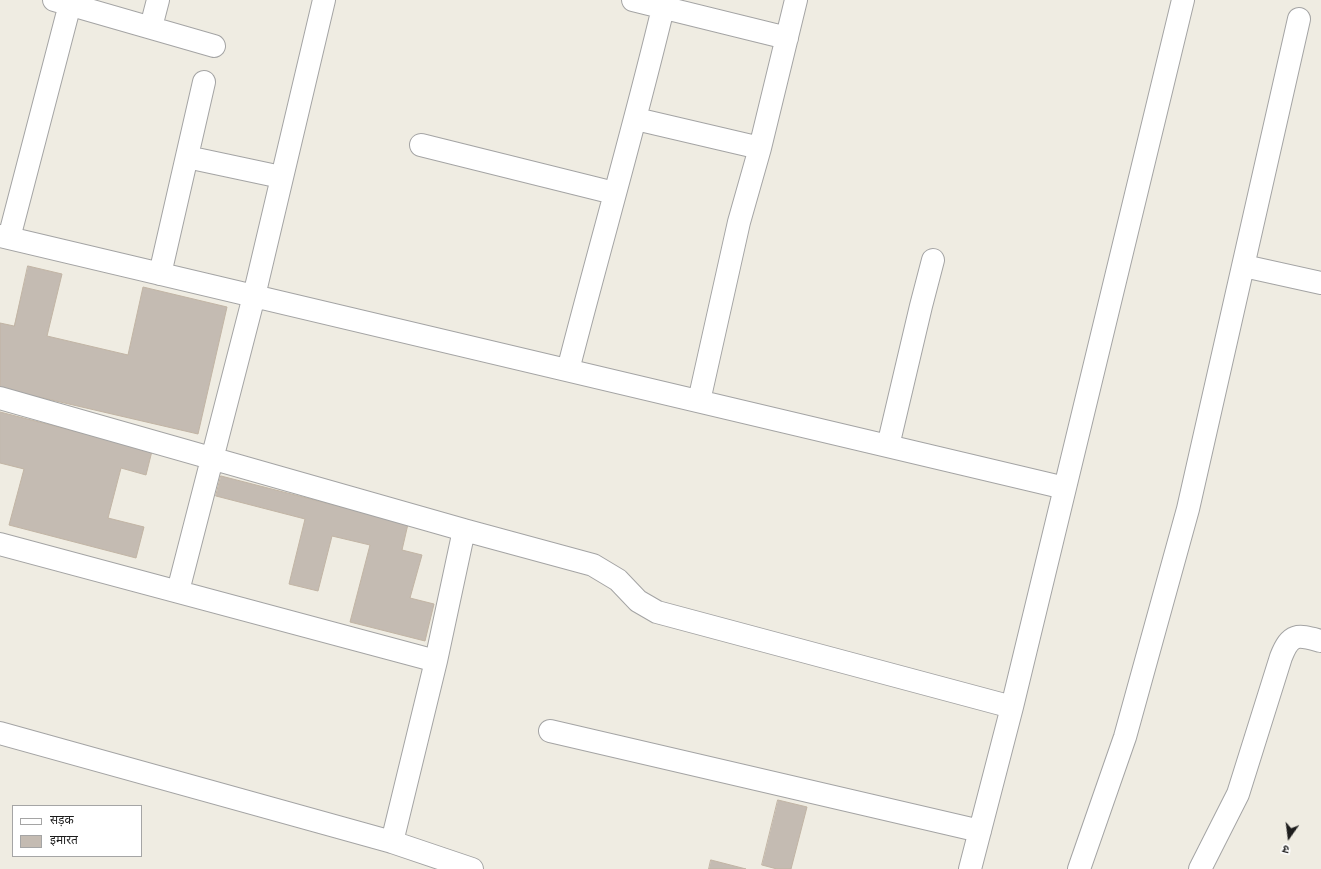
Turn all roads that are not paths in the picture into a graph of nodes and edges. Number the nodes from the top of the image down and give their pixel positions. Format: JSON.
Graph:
{"nodes":[{"id":1,"x":158,"y":0,"type":"edge"},
{"id":2,"x":324,"y":0,"type":"edge"},
{"id":3,"x":633,"y":0,"type":"edge"},
{"id":4,"x":796,"y":0,"type":"edge"},
{"id":5,"x":1183,"y":0,"type":"edge"},
{"id":6,"x":62,"y":2,"type":"edge"},
{"id":7,"x":663,"y":8,"type":"junction"},
{"id":8,"x":1299,"y":19,"type":"dead end"},
{"id":9,"x":151,"y":27,"type":"junction"},
{"id":10,"x":787,"y":38,"type":"junction"},
{"id":11,"x":214,"y":46,"type":"dead end"},
{"id":12,"x":204,"y":82,"type":"dead end"},
{"id":13,"x":636,"y":119,"type":"junction"},
{"id":14,"x":421,"y":145,"type":"dead end"},
{"id":15,"x":760,"y":148,"type":"junction"},
{"id":16,"x":187,"y":157,"type":"junction"},
{"id":17,"x":281,"y":177,"type":"junction"},
{"id":18,"x":614,"y":193,"type":"junction"},
{"id":19,"x":5,"y":237,"type":"edge"},
{"id":20,"x":933,"y":260,"type":"dead end"},
{"id":21,"x":1244,"y":266,"type":"junction"},
{"id":22,"x":160,"y":274,"type":"junction"},
{"id":23,"x":1321,"y":283,"type":"edge"},
{"id":24,"x":254,"y":296,"type":"junction"},
{"id":25,"x":568,"y":370,"type":"junction"},
{"id":26,"x":0,"y":398,"type":"edge"},
{"id":27,"x":699,"y":401,"type":"junction"},
{"id":28,"x":888,"y":446,"type":"junction"},
{"id":29,"x":211,"y":457,"type":"junction"},
{"id":30,"x":1065,"y":488,"type":"junction"},
{"id":31,"x":464,"y":530,"type":"junction"},
{"id":32,"x":0,"y":544,"type":"edge"},
{"id":33,"x":178,"y":591,"type":"junction"},
{"id":34,"x":1321,"y":641,"type":"edge"},
{"id":35,"x":436,"y":661,"type":"junction"},
{"id":36,"x":1012,"y":707,"type":"junction"},
{"id":37,"x":550,"y":731,"type":"dead end"},
{"id":38,"x":0,"y":733,"type":"edge"},
{"id":39,"x":980,"y":831,"type":"junction"},
{"id":40,"x":392,"y":842,"type":"junction"},
{"id":41,"x":423,"y":861,"type":"edge"},
{"id":42,"x":472,"y":869,"type":"edge"},
{"id":43,"x":970,"y":869,"type":"edge"},
{"id":44,"x":1079,"y":869,"type":"edge"},
{"id":45,"x":1200,"y":869,"type":"edge"}],
"edges":[{"from":1,"to":9,"type":"street"},
{"from":2,"to":17,"type":"street"},
{"from":3,"to":7,"type":"street"},
{"from":4,"to":10,"type":"street"},
{"from":5,"to":30,"type":"street"},
{"from":6,"to":9,"type":"street"},
{"from":6,"to":19,"type":"street"},
{"from":7,"to":10,"type":"street"},
{"from":7,"to":13,"type":"street"},
{"from":8,"to":21,"type":"street"},
{"from":9,"to":11,"type":"street"},
{"from":10,"to":15,"type":"street"},
{"from":12,"to":16,"type":"street"},
{"from":13,"to":15,"type":"street"},
{"from":13,"to":18,"type":"street"},
{"from":14,"to":18,"type":"street"},
{"from":15,"to":27,"type":"street"},
{"from":16,"to":17,"type":"street"},
{"from":16,"to":22,"type":"street"},
{"from":17,"to":24,"type":"street"},
{"from":18,"to":25,"type":"street"},
{"from":19,"to":22,"type":"street"},
{"from":20,"to":28,"type":"street"},
{"from":21,"to":23,"type":"street"},
{"from":21,"to":44,"type":"street"},
{"from":22,"to":24,"type":"street"},
{"from":24,"to":25,"type":"street"},
{"from":24,"to":29,"type":"street"},
{"from":25,"to":27,"type":"street"},
{"from":26,"to":29,"type":"street"},
{"from":27,"to":28,"type":"street"},
{"from":28,"to":30,"type":"street"},
{"from":29,"to":31,"type":"street"},
{"from":29,"to":33,"type":"street"},
{"from":30,"to":36,"type":"street"},
{"from":31,"to":35,"type":"street"},
{"from":31,"to":36,"type":"street"},
{"from":32,"to":33,"type":"street"},
{"from":33,"to":35,"type":"street"},
{"from":34,"to":45,"type":"street"},
{"from":35,"to":40,"type":"street"},
{"from":36,"to":39,"type":"street"},
{"from":37,"to":39,"type":"street"},
{"from":38,"to":40,"type":"street"},
{"from":39,"to":43,"type":"street"},
{"from":40,"to":41,"type":"street"},
{"from":41,"to":42,"type":"street"}]}
